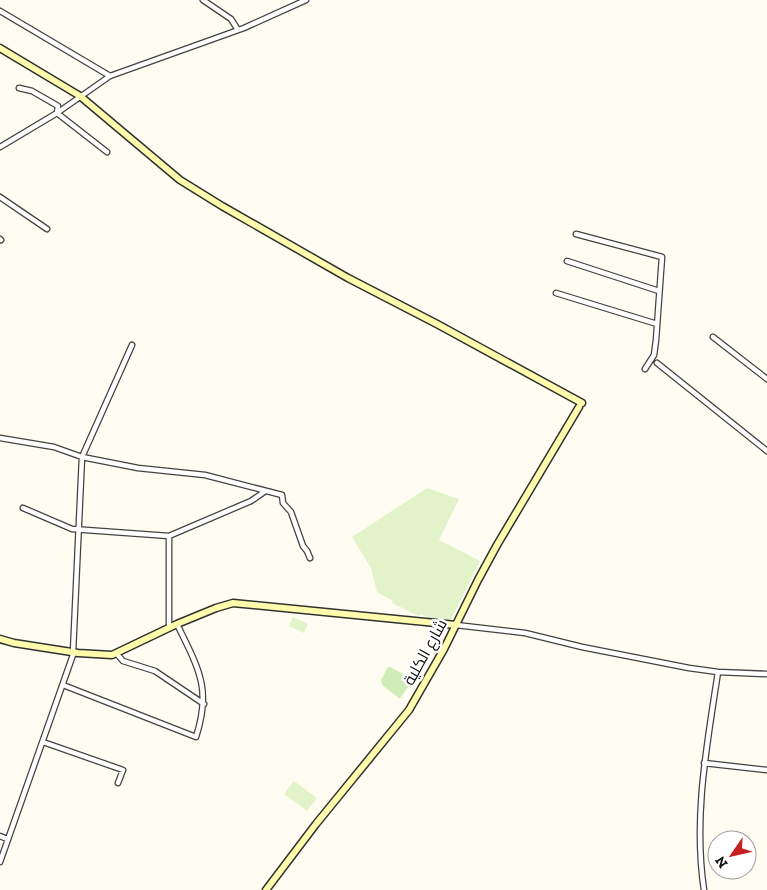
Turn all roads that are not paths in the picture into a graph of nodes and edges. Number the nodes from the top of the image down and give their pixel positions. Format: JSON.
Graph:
{"nodes":[{"id":1,"x":203,"y":0,"type":"edge"},
{"id":2,"x":306,"y":0,"type":"edge"},
{"id":3,"x":296,"y":2,"type":"edge"},
{"id":4,"x":0,"y":11,"type":"edge"},
{"id":5,"x":238,"y":30,"type":"junction"},
{"id":6,"x":0,"y":48,"type":"edge"},
{"id":7,"x":110,"y":76,"type":"junction"},
{"id":8,"x":19,"y":88,"type":"dead end"},
{"id":9,"x":80,"y":96,"type":"junction"},
{"id":10,"x":57,"y":113,"type":"junction"},
{"id":11,"x":0,"y":147,"type":"edge"},
{"id":12,"x":107,"y":152,"type":"dead end"},
{"id":13,"x":0,"y":197,"type":"edge"},
{"id":14,"x":47,"y":229,"type":"dead end"},
{"id":15,"x":576,"y":234,"type":"dead end"},
{"id":16,"x":566,"y":261,"type":"dead end"},
{"id":17,"x":659,"y":291,"type":"junction"},
{"id":18,"x":556,"y":292,"type":"dead end"},
{"id":19,"x":657,"y":324,"type":"junction"},
{"id":20,"x":713,"y":337,"type":"dead end"},
{"id":21,"x":132,"y":345,"type":"dead end"},
{"id":22,"x":657,"y":364,"type":"dead end"},
{"id":23,"x":644,"y":369,"type":"dead end"},
{"id":24,"x":767,"y":378,"type":"edge"},
{"id":25,"x":0,"y":438,"type":"edge"},
{"id":26,"x":767,"y":452,"type":"edge"},
{"id":27,"x":82,"y":457,"type":"junction"},
{"id":28,"x":264,"y":492,"type":"junction"},
{"id":29,"x":23,"y":508,"type":"dead end"},
{"id":30,"x":79,"y":530,"type":"junction"},
{"id":31,"x":169,"y":536,"type":"junction"},
{"id":32,"x":310,"y":558,"type":"dead end"},
{"id":33,"x":177,"y":624,"type":"junction"},
{"id":34,"x":456,"y":625,"type":"junction"},
{"id":35,"x":169,"y":628,"type":"junction"},
{"id":36,"x":0,"y":639,"type":"edge"},
{"id":37,"x":74,"y":652,"type":"junction"},
{"id":38,"x":116,"y":653,"type":"junction"},
{"id":39,"x":718,"y":672,"type":"junction"},
{"id":40,"x":767,"y":674,"type":"edge"},
{"id":41,"x":63,"y":685,"type":"junction"},
{"id":42,"x":204,"y":704,"type":"junction"},
{"id":43,"x":43,"y":742,"type":"junction"},
{"id":44,"x":704,"y":763,"type":"junction"},
{"id":45,"x":767,"y":770,"type":"edge"},
{"id":46,"x":118,"y":783,"type":"dead end"},
{"id":47,"x":0,"y":836,"type":"edge"},
{"id":48,"x":7,"y":839,"type":"junction"},
{"id":49,"x":0,"y":862,"type":"edge"},
{"id":50,"x":266,"y":890,"type":"edge"},
{"id":51,"x":704,"y":890,"type":"edge"}],
"edges":[{"from":1,"to":5,"type":"street"},
{"from":2,"to":3,"type":"street"},
{"from":3,"to":5,"type":"street"},
{"from":4,"to":7,"type":"street"},
{"from":5,"to":7,"type":"street"},
{"from":6,"to":9,"type":"street"},
{"from":7,"to":9,"type":"street"},
{"from":8,"to":10,"type":"street"},
{"from":9,"to":10,"type":"street"},
{"from":9,"to":34,"type":"street","name":"شارع الكلية"},
{"from":10,"to":11,"type":"street"},
{"from":10,"to":12,"type":"street"},
{"from":13,"to":14,"type":"street"},
{"from":15,"to":17,"type":"street"},
{"from":16,"to":17,"type":"street"},
{"from":17,"to":19,"type":"street"},
{"from":18,"to":19,"type":"street"},
{"from":19,"to":23,"type":"street"},
{"from":20,"to":24,"type":"street"},
{"from":21,"to":27,"type":"street"},
{"from":22,"to":26,"type":"street"},
{"from":25,"to":27,"type":"street"},
{"from":27,"to":28,"type":"street"},
{"from":27,"to":30,"type":"street"},
{"from":28,"to":31,"type":"street"},
{"from":28,"to":32,"type":"street"},
{"from":29,"to":30,"type":"street"},
{"from":30,"to":31,"type":"street"},
{"from":30,"to":37,"type":"street"},
{"from":31,"to":35,"type":"street"},
{"from":33,"to":34,"type":"street"},
{"from":33,"to":35,"type":"street"},
{"from":33,"to":42,"type":"street"},
{"from":34,"to":39,"type":"street"},
{"from":34,"to":50,"type":"street","name":"شارع الكلية"},
{"from":35,"to":38,"type":"street"},
{"from":36,"to":37,"type":"street"},
{"from":37,"to":38,"type":"street"},
{"from":37,"to":41,"type":"street"},
{"from":38,"to":42,"type":"street"},
{"from":39,"to":40,"type":"street"},
{"from":39,"to":44,"type":"street"},
{"from":41,"to":42,"type":"street"},
{"from":41,"to":43,"type":"street"},
{"from":43,"to":46,"type":"street"},
{"from":43,"to":48,"type":"street"},
{"from":44,"to":45,"type":"street"},
{"from":44,"to":51,"type":"street"},
{"from":47,"to":48,"type":"street"},
{"from":48,"to":49,"type":"street"}]}
